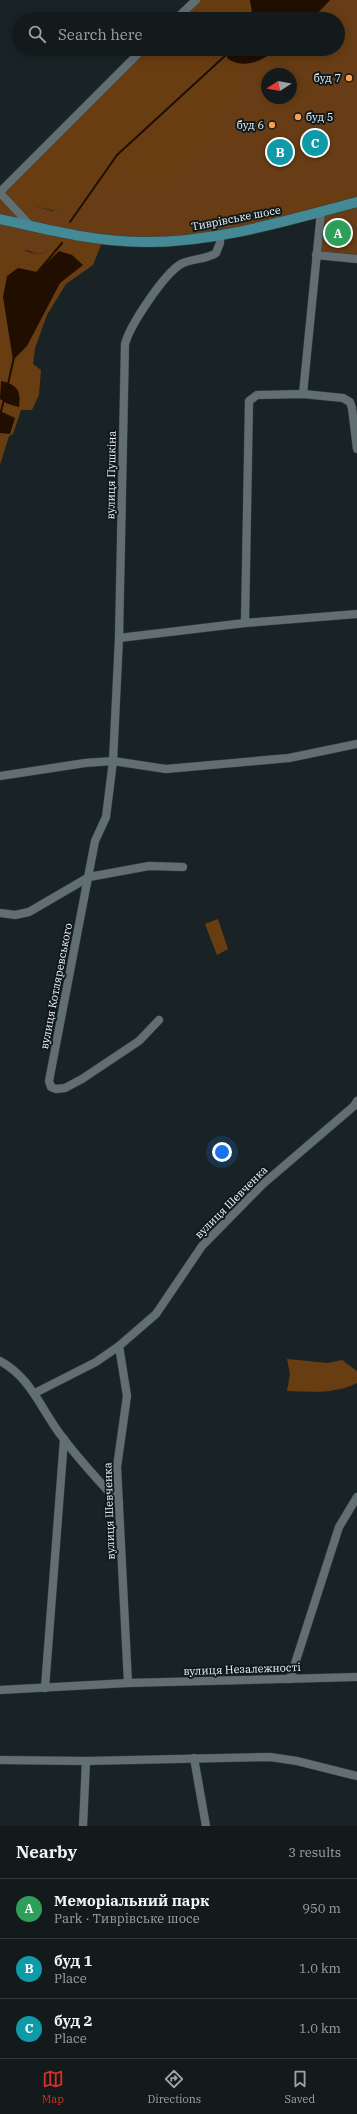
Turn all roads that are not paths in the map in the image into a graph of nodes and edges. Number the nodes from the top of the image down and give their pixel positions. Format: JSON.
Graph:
{"nodes":[{"id":1,"x":196,"y":0,"type":"edge"},
{"id":2,"x":183,"y":12,"type":"edge"},
{"id":3,"x":136,"y":56,"type":"edge"},
{"id":4,"x":0,"y":192,"type":"edge"},
{"id":5,"x":357,"y":202,"type":"edge"},
{"id":6,"x":321,"y":212,"type":"junction"},
{"id":7,"x":0,"y":219,"type":"edge"},
{"id":8,"x":31,"y":226,"type":"junction"},
{"id":9,"x":220,"y":235,"type":"junction"},
{"id":10,"x":316,"y":255,"type":"junction"},
{"id":11,"x":357,"y":260,"type":"edge"},
{"id":12,"x":303,"y":394,"type":"junction"},
{"id":13,"x":357,"y":449,"type":"edge"},
{"id":14,"x":357,"y":614,"type":"edge"},
{"id":15,"x":245,"y":623,"type":"junction"},
{"id":16,"x":119,"y":638,"type":"junction"},
{"id":17,"x":357,"y":744,"type":"edge"},
{"id":18,"x":113,"y":761,"type":"junction"},
{"id":19,"x":0,"y":776,"type":"edge"},
{"id":20,"x":183,"y":867,"type":"dead end"},
{"id":21,"x":89,"y":877,"type":"junction"},
{"id":22,"x":0,"y":913,"type":"edge"},
{"id":23,"x":159,"y":1020,"type":"dead end"},
{"id":24,"x":357,"y":1101,"type":"edge"},
{"id":25,"x":120,"y":1346,"type":"junction"},
{"id":26,"x":0,"y":1361,"type":"edge"},
{"id":27,"x":35,"y":1393,"type":"junction"},
{"id":28,"x":64,"y":1440,"type":"junction"},
{"id":29,"x":357,"y":1497,"type":"edge"},
{"id":30,"x":119,"y":1503,"type":"junction"},
{"id":31,"x":357,"y":1677,"type":"edge"},
{"id":32,"x":290,"y":1679,"type":"junction"},
{"id":33,"x":128,"y":1684,"type":"junction"},
{"id":34,"x":45,"y":1688,"type":"junction"},
{"id":35,"x":0,"y":1690,"type":"edge"},
{"id":36,"x":194,"y":1758,"type":"junction"},
{"id":37,"x":0,"y":1760,"type":"edge"},
{"id":38,"x":86,"y":1761,"type":"junction"},
{"id":39,"x":357,"y":1776,"type":"edge"},
{"id":40,"x":83,"y":1826,"type":"edge"},
{"id":41,"x":206,"y":1826,"type":"edge"}],
"edges":[{"from":1,"to":2,"type":"street"},
{"from":3,"to":4,"type":"street"},
{"from":4,"to":8,"type":"street"},
{"from":5,"to":6,"type":"main road","name":"Тиврівське шосе"},
{"from":6,"to":9,"type":"main road","name":"Тиврівське шосе"},
{"from":6,"to":10,"type":"street"},
{"from":7,"to":8,"type":"main road","name":"Тиврівське шосе"},
{"from":8,"to":9,"type":"main road","name":"Тиврівське шосе"},
{"from":9,"to":16,"type":"street","name":"вулиця Пушкіна"},
{"from":10,"to":11,"type":"street"},
{"from":10,"to":12,"type":"street"},
{"from":12,"to":13,"type":"street"},
{"from":12,"to":15,"type":"street"},
{"from":14,"to":15,"type":"street"},
{"from":15,"to":16,"type":"street"},
{"from":16,"to":18,"type":"street","name":"вулиця Пушкіна"},
{"from":17,"to":18,"type":"street"},
{"from":18,"to":19,"type":"street"},
{"from":18,"to":21,"type":"street","name":"вулиця Котляревського"},
{"from":20,"to":21,"type":"street"},
{"from":21,"to":22,"type":"street"},
{"from":21,"to":23,"type":"street","name":"вулиця Котляревського"},
{"from":24,"to":25,"type":"street","name":"вулиця Шевченка"},
{"from":25,"to":27,"type":"street"},
{"from":25,"to":30,"type":"street","name":"вулиця Шевченка"},
{"from":26,"to":27,"type":"street"},
{"from":27,"to":28,"type":"street"},
{"from":28,"to":30,"type":"street"},
{"from":28,"to":34,"type":"street"},
{"from":29,"to":32,"type":"street"},
{"from":30,"to":33,"type":"street","name":"вулиця Шевченка"},
{"from":31,"to":32,"type":"street","name":"вулиця Незалежності"},
{"from":32,"to":33,"type":"street","name":"вулиця Незалежності"},
{"from":33,"to":34,"type":"street","name":"вулиця Незалежності"},
{"from":34,"to":35,"type":"street","name":"вулиця Незалежності"},
{"from":36,"to":38,"type":"street"},
{"from":36,"to":39,"type":"street"},
{"from":36,"to":41,"type":"street"},
{"from":37,"to":38,"type":"street"},
{"from":38,"to":40,"type":"street"}]}
